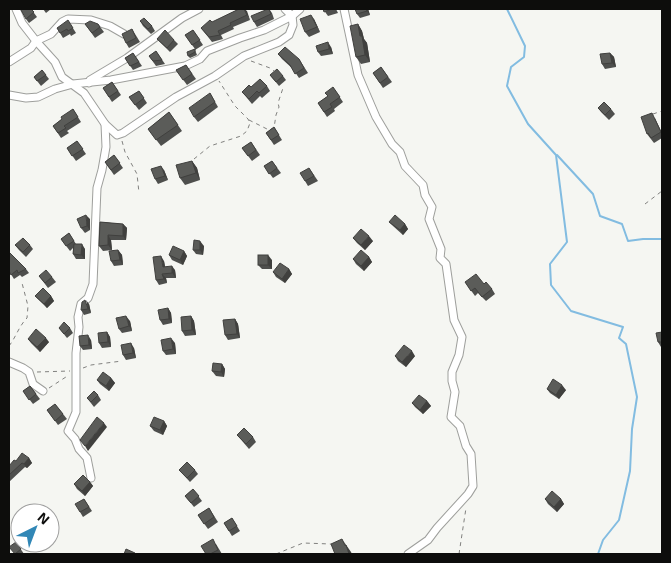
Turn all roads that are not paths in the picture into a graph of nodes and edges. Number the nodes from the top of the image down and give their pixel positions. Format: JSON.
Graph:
{"nodes":[{"id":1,"x":16,"y":9,"type":"edge"},
{"id":2,"x":199,"y":9,"type":"edge"},
{"id":3,"x":285,"y":9,"type":"edge"},
{"id":4,"x":300,"y":9,"type":"edge"},
{"id":5,"x":344,"y":9,"type":"edge"},
{"id":6,"x":292,"y":16,"type":"junction"},
{"id":7,"x":124,"y":34,"type":"edge"},
{"id":8,"x":36,"y":41,"type":"junction"},
{"id":9,"x":9,"y":62,"type":"edge"},
{"id":10,"x":89,"y":83,"type":"junction"},
{"id":11,"x":73,"y":84,"type":"junction"},
{"id":12,"x":9,"y":95,"type":"edge"},
{"id":13,"x":105,"y":124,"type":"junction"},
{"id":14,"x":9,"y":362,"type":"edge"},
{"id":15,"x":43,"y":391,"type":"dead end"},
{"id":16,"x":91,"y":478,"type":"dead end"},
{"id":17,"x":408,"y":554,"type":"edge"}],
"edges":[{"from":1,"to":8,"type":"street"},
{"from":2,"to":10,"type":"street"},
{"from":3,"to":6,"type":"street"},
{"from":4,"to":6,"type":"street"},
{"from":5,"to":17,"type":"street"},
{"from":6,"to":10,"type":"street"},
{"from":6,"to":13,"type":"street"},
{"from":7,"to":8,"type":"street"},
{"from":8,"to":9,"type":"street"},
{"from":8,"to":11,"type":"street"},
{"from":10,"to":11,"type":"street"},
{"from":11,"to":12,"type":"street"},
{"from":11,"to":13,"type":"street"},
{"from":13,"to":16,"type":"street"},
{"from":14,"to":15,"type":"street"}]}
